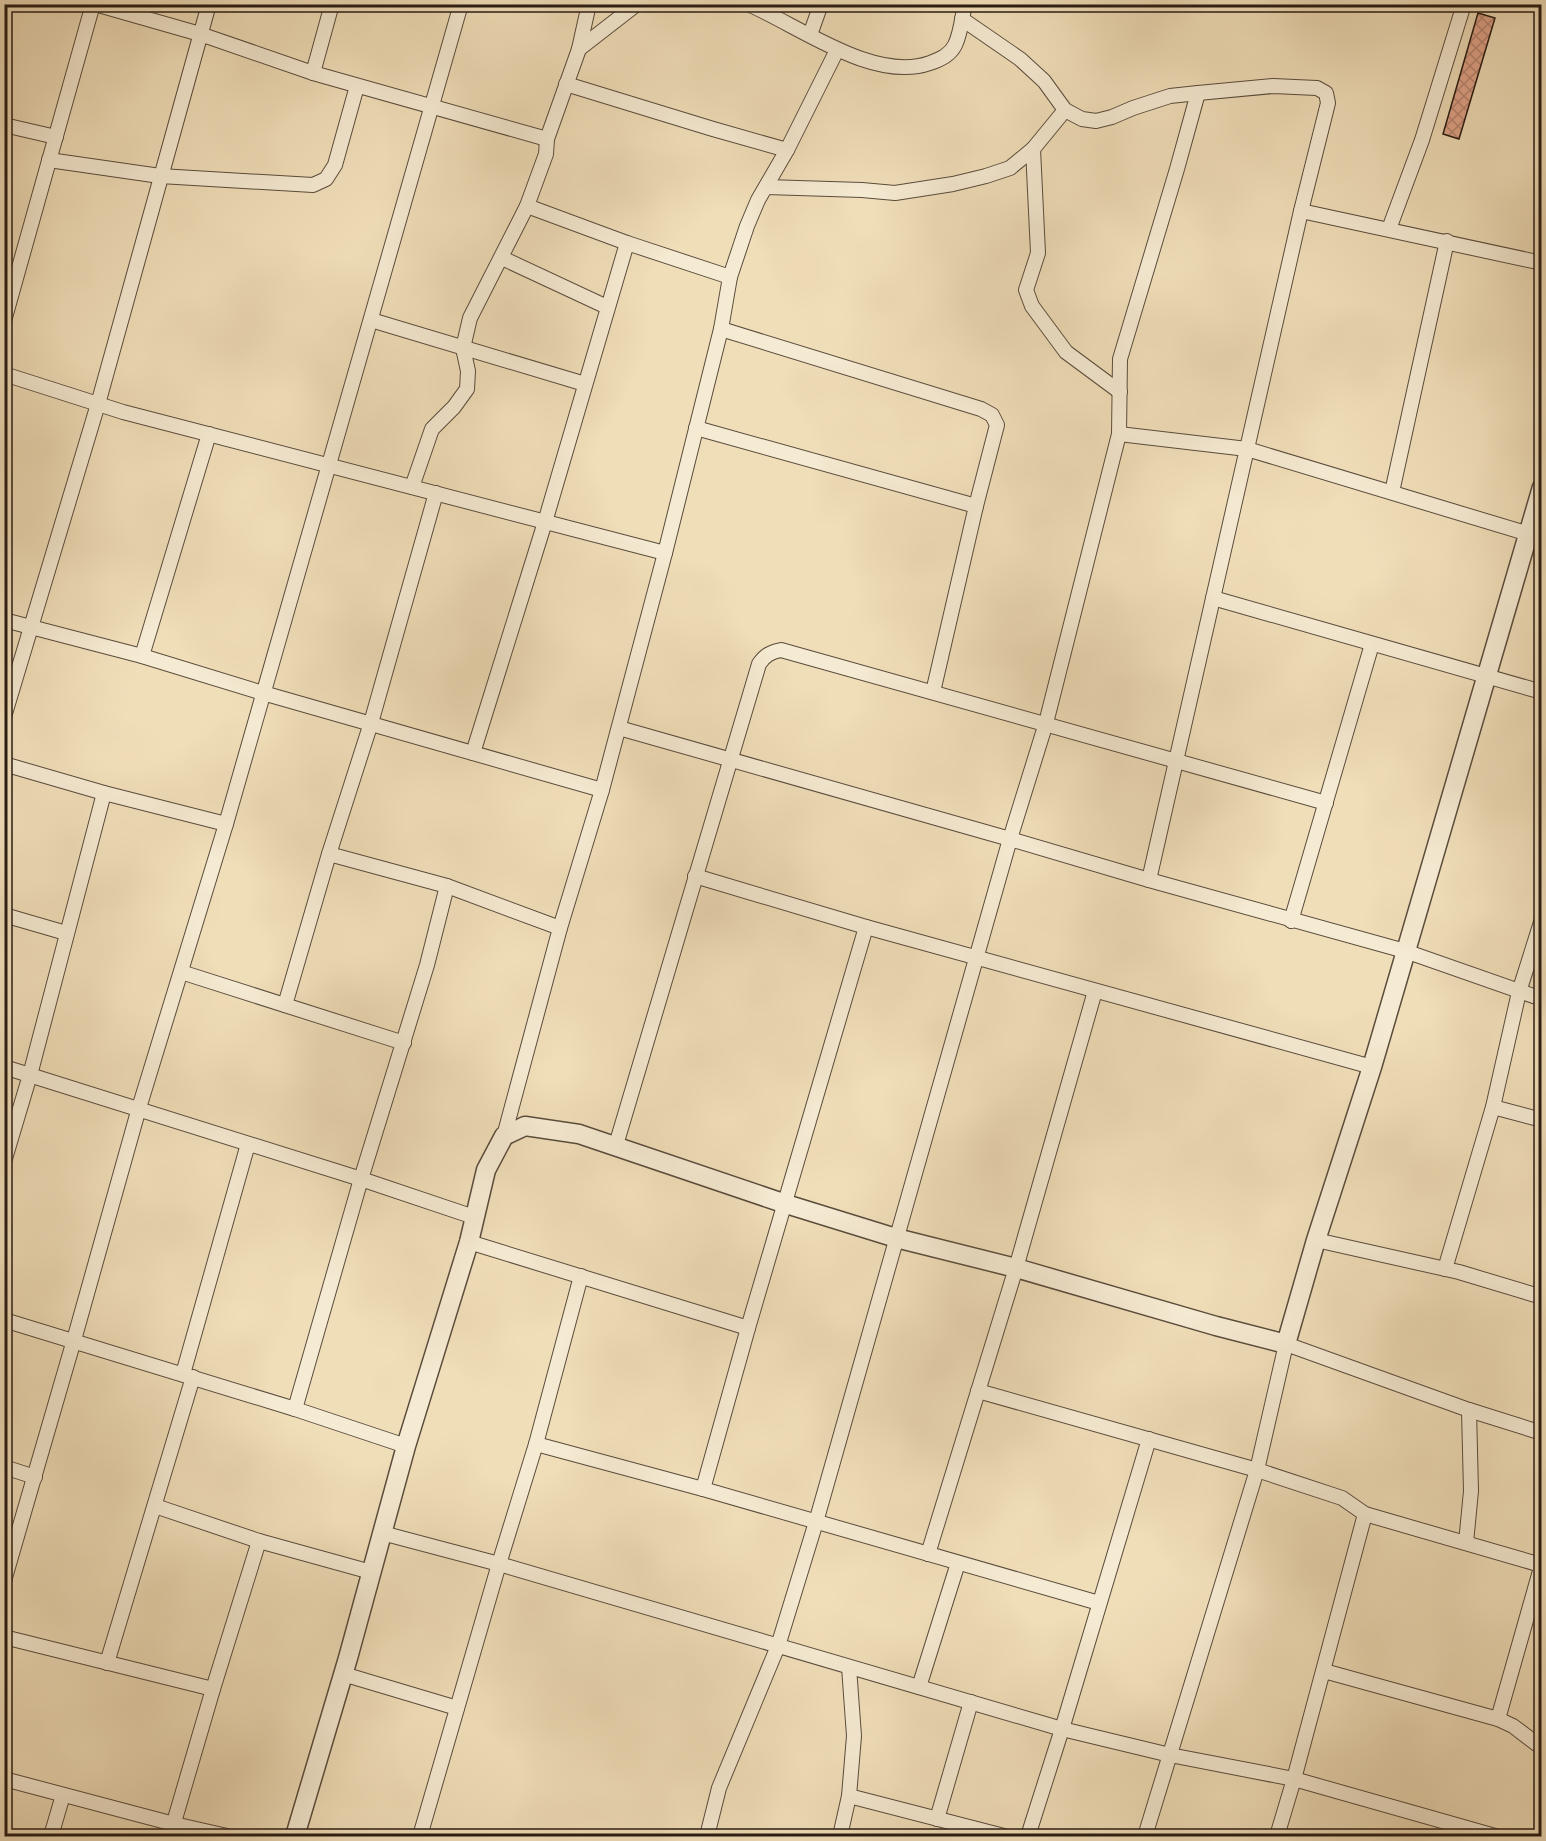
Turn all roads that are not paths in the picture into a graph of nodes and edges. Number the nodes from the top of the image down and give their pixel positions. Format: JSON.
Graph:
{"nodes":[{"id":1,"x":94,"y":4,"type":"edge"},
{"id":2,"x":209,"y":4,"type":"edge"},
{"id":3,"x":332,"y":4,"type":"edge"},
{"id":4,"x":461,"y":4,"type":"edge"},
{"id":5,"x":589,"y":4,"type":"edge"},
{"id":6,"x":638,"y":4,"type":"edge"},
{"id":7,"x":747,"y":4,"type":"edge"},
{"id":8,"x":821,"y":4,"type":"edge"},
{"id":9,"x":965,"y":4,"type":"edge"},
{"id":10,"x":1464,"y":4,"type":"edge"},
{"id":11,"x":962,"y":19,"type":"junction"},
{"id":12,"x":200,"y":34,"type":"junction"},
{"id":13,"x":810,"y":35,"type":"junction"},
{"id":14,"x":579,"y":49,"type":"junction"},
{"id":15,"x":837,"y":50,"type":"junction"},
{"id":16,"x":313,"y":73,"type":"junction"},
{"id":17,"x":566,"y":84,"type":"junction"},
{"id":18,"x":357,"y":86,"type":"junction"},
{"id":19,"x":1198,"y":93,"type":"junction"},
{"id":20,"x":432,"y":107,"type":"junction"},
{"id":21,"x":1065,"y":111,"type":"junction"},
{"id":22,"x":4,"y":125,"type":"edge"},
{"id":23,"x":56,"y":137,"type":"junction"},
{"id":24,"x":547,"y":139,"type":"junction"},
{"id":25,"x":1033,"y":149,"type":"junction"},
{"id":26,"x":787,"y":150,"type":"junction"},
{"id":27,"x":49,"y":160,"type":"junction"},
{"id":28,"x":160,"y":176,"type":"junction"},
{"id":29,"x":766,"y":187,"type":"junction"},
{"id":30,"x":527,"y":206,"type":"junction"},
{"id":31,"x":1301,"y":211,"type":"junction"},
{"id":32,"x":1389,"y":229,"type":"junction"},
{"id":33,"x":1447,"y":241,"type":"junction"},
{"id":34,"x":627,"y":243,"type":"junction"},
{"id":35,"x":502,"y":258,"type":"junction"},
{"id":36,"x":1542,"y":263,"type":"edge"},
{"id":37,"x":730,"y":277,"type":"junction"},
{"id":38,"x":607,"y":307,"type":"junction"},
{"id":39,"x":371,"y":320,"type":"junction"},
{"id":40,"x":4,"y":321,"type":"edge"},
{"id":41,"x":721,"y":329,"type":"junction"},
{"id":42,"x":463,"y":348,"type":"junction"},
{"id":43,"x":4,"y":374,"type":"edge"},
{"id":44,"x":585,"y":384,"type":"junction"},
{"id":45,"x":1120,"y":392,"type":"junction"},
{"id":46,"x":98,"y":404,"type":"junction"},
{"id":47,"x":696,"y":428,"type":"junction"},
{"id":48,"x":209,"y":434,"type":"junction"},
{"id":49,"x":1119,"y":434,"type":"junction"},
{"id":50,"x":1247,"y":449,"type":"junction"},
{"id":51,"x":329,"y":466,"type":"junction"},
{"id":52,"x":412,"y":487,"type":"junction"},
{"id":53,"x":1542,"y":487,"type":"edge"},
{"id":54,"x":1392,"y":492,"type":"junction"},
{"id":55,"x":435,"y":494,"type":"junction"},
{"id":56,"x":976,"y":506,"type":"junction"},
{"id":57,"x":545,"y":522,"type":"junction"},
{"id":58,"x":1535,"y":535,"type":"edge"},
{"id":59,"x":665,"y":553,"type":"junction"},
{"id":60,"x":1213,"y":598,"type":"junction"},
{"id":61,"x":4,"y":620,"type":"edge"},
{"id":62,"x":31,"y":626,"type":"junction"},
{"id":63,"x":1372,"y":644,"type":"junction"},
{"id":64,"x":142,"y":656,"type":"junction"},
{"id":65,"x":1487,"y":677,"type":"junction"},
{"id":66,"x":933,"y":692,"type":"junction"},
{"id":67,"x":1542,"y":692,"type":"edge"},
{"id":68,"x":263,"y":693,"type":"junction"},
{"id":69,"x":4,"y":717,"type":"edge"},
{"id":70,"x":371,"y":723,"type":"junction"},
{"id":71,"x":1046,"y":723,"type":"junction"},
{"id":72,"x":619,"y":728,"type":"junction"},
{"id":73,"x":473,"y":753,"type":"junction"},
{"id":74,"x":729,"y":760,"type":"junction"},
{"id":75,"x":1176,"y":762,"type":"junction"},
{"id":76,"x":4,"y":764,"type":"edge"},
{"id":77,"x":602,"y":790,"type":"junction"},
{"id":78,"x":104,"y":793,"type":"junction"},
{"id":79,"x":1326,"y":803,"type":"junction"},
{"id":80,"x":226,"y":824,"type":"junction"},
{"id":81,"x":1010,"y":839,"type":"junction"},
{"id":82,"x":329,"y":854,"type":"junction"},
{"id":83,"x":695,"y":876,"type":"junction"},
{"id":84,"x":1149,"y":880,"type":"junction"},
{"id":85,"x":447,"y":886,"type":"junction"},
{"id":86,"x":4,"y":915,"type":"edge"},
{"id":87,"x":1542,"y":919,"type":"edge"},
{"id":88,"x":1291,"y":921,"type":"junction"},
{"id":89,"x":866,"y":927,"type":"junction"},
{"id":90,"x":560,"y":928,"type":"junction"},
{"id":91,"x":66,"y":933,"type":"junction"},
{"id":92,"x":1405,"y":951,"type":"junction"},
{"id":93,"x":977,"y":957,"type":"junction"},
{"id":94,"x":182,"y":972,"type":"junction"},
{"id":95,"x":1095,"y":991,"type":"junction"},
{"id":96,"x":1519,"y":992,"type":"junction"},
{"id":97,"x":1542,"y":999,"type":"edge"},
{"id":98,"x":285,"y":1005,"type":"junction"},
{"id":99,"x":404,"y":1043,"type":"junction"},
{"id":100,"x":4,"y":1067,"type":"edge"},
{"id":101,"x":1372,"y":1067,"type":"junction"},
{"id":102,"x":30,"y":1075,"type":"junction"},
{"id":103,"x":1493,"y":1107,"type":"junction"},
{"id":104,"x":139,"y":1108,"type":"junction"},
{"id":105,"x":1542,"y":1120,"type":"edge"},
{"id":106,"x":504,"y":1136,"type":"junction"},
{"id":107,"x":248,"y":1144,"type":"junction"},
{"id":108,"x":616,"y":1145,"type":"junction"},
{"id":109,"x":4,"y":1162,"type":"edge"},
{"id":110,"x":361,"y":1179,"type":"junction"},
{"id":111,"x":786,"y":1203,"type":"junction"},
{"id":112,"x":474,"y":1217,"type":"junction"},
{"id":113,"x":896,"y":1238,"type":"junction"},
{"id":114,"x":1316,"y":1240,"type":"junction"},
{"id":115,"x":469,"y":1242,"type":"junction"},
{"id":116,"x":1016,"y":1268,"type":"junction"},
{"id":117,"x":1445,"y":1269,"type":"junction"},
{"id":118,"x":581,"y":1276,"type":"junction"},
{"id":119,"x":1542,"y":1297,"type":"edge"},
{"id":120,"x":4,"y":1320,"type":"edge"},
{"id":121,"x":748,"y":1328,"type":"junction"},
{"id":122,"x":74,"y":1340,"type":"junction"},
{"id":123,"x":1286,"y":1344,"type":"junction"},
{"id":124,"x":188,"y":1376,"type":"junction"},
{"id":125,"x":978,"y":1391,"type":"junction"},
{"id":126,"x":295,"y":1409,"type":"junction"},
{"id":127,"x":1470,"y":1410,"type":"junction"},
{"id":128,"x":1542,"y":1433,"type":"edge"},
{"id":129,"x":1149,"y":1439,"type":"junction"},
{"id":130,"x":536,"y":1444,"type":"junction"},
{"id":131,"x":406,"y":1446,"type":"junction"},
{"id":132,"x":4,"y":1467,"type":"edge"},
{"id":133,"x":1257,"y":1470,"type":"junction"},
{"id":134,"x":35,"y":1477,"type":"junction"},
{"id":135,"x":703,"y":1489,"type":"junction"},
{"id":136,"x":155,"y":1506,"type":"junction"},
{"id":137,"x":1365,"y":1514,"type":"junction"},
{"id":138,"x":816,"y":1522,"type":"junction"},
{"id":139,"x":382,"y":1533,"type":"junction"},
{"id":140,"x":259,"y":1541,"type":"junction"},
{"id":141,"x":1466,"y":1544,"type":"junction"},
{"id":142,"x":928,"y":1554,"type":"junction"},
{"id":143,"x":958,"y":1563,"type":"junction"},
{"id":144,"x":499,"y":1564,"type":"junction"},
{"id":145,"x":1541,"y":1564,"type":"edge"},
{"id":146,"x":371,"y":1572,"type":"junction"},
{"id":147,"x":4,"y":1581,"type":"edge"},
{"id":148,"x":1099,"y":1603,"type":"junction"},
{"id":149,"x":4,"y":1636,"type":"edge"},
{"id":150,"x":778,"y":1646,"type":"junction"},
{"id":151,"x":107,"y":1663,"type":"junction"},
{"id":152,"x":849,"y":1667,"type":"junction"},
{"id":153,"x":1324,"y":1671,"type":"junction"},
{"id":154,"x":343,"y":1674,"type":"junction"},
{"id":155,"x":919,"y":1687,"type":"junction"},
{"id":156,"x":213,"y":1689,"type":"junction"},
{"id":157,"x":971,"y":1702,"type":"junction"},
{"id":158,"x":457,"y":1708,"type":"junction"},
{"id":159,"x":1498,"y":1719,"type":"junction"},
{"id":160,"x":1062,"y":1729,"type":"junction"},
{"id":161,"x":1542,"y":1748,"type":"edge"},
{"id":162,"x":1170,"y":1755,"type":"junction"},
{"id":163,"x":4,"y":1779,"type":"edge"},
{"id":164,"x":1294,"y":1779,"type":"junction"},
{"id":165,"x":63,"y":1796,"type":"junction"},
{"id":166,"x":849,"y":1796,"type":"junction"},
{"id":167,"x":937,"y":1819,"type":"junction"},
{"id":168,"x":172,"y":1830,"type":"edge"},
{"id":169,"x":51,"y":1836,"type":"edge"},
{"id":170,"x":227,"y":1836,"type":"edge"},
{"id":171,"x":295,"y":1836,"type":"edge"},
{"id":172,"x":420,"y":1836,"type":"edge"},
{"id":173,"x":707,"y":1836,"type":"edge"},
{"id":174,"x":840,"y":1836,"type":"edge"},
{"id":175,"x":1004,"y":1836,"type":"edge"},
{"id":176,"x":1028,"y":1836,"type":"edge"},
{"id":177,"x":1145,"y":1836,"type":"edge"},
{"id":178,"x":1277,"y":1836,"type":"edge"},
{"id":179,"x":1496,"y":1836,"type":"edge"}],
"edges":[{"from":1,"to":12,"type":"street"},
{"from":1,"to":23,"type":"street"},
{"from":2,"to":12,"type":"street"},
{"from":3,"to":16,"type":"street"},
{"from":4,"to":20,"type":"street"},
{"from":5,"to":14,"type":"street"},
{"from":6,"to":14,"type":"street"},
{"from":7,"to":13,"type":"street"},
{"from":8,"to":13,"type":"street"},
{"from":9,"to":11,"type":"street"},
{"from":10,"to":32,"type":"street"},
{"from":11,"to":15,"type":"street"},
{"from":11,"to":21,"type":"street"},
{"from":12,"to":16,"type":"street"},
{"from":12,"to":28,"type":"street"},
{"from":13,"to":15,"type":"street"},
{"from":14,"to":17,"type":"street"},
{"from":15,"to":26,"type":"street"},
{"from":16,"to":18,"type":"street"},
{"from":17,"to":24,"type":"street"},
{"from":17,"to":26,"type":"street"},
{"from":18,"to":20,"type":"street"},
{"from":18,"to":28,"type":"street"},
{"from":19,"to":21,"type":"street"},
{"from":19,"to":31,"type":"street"},
{"from":19,"to":45,"type":"street"},
{"from":20,"to":24,"type":"street"},
{"from":20,"to":39,"type":"street"},
{"from":21,"to":25,"type":"street"},
{"from":22,"to":23,"type":"street"},
{"from":23,"to":27,"type":"street"},
{"from":24,"to":30,"type":"street"},
{"from":25,"to":29,"type":"street"},
{"from":25,"to":45,"type":"street"},
{"from":26,"to":29,"type":"street"},
{"from":27,"to":28,"type":"street"},
{"from":27,"to":40,"type":"street"},
{"from":28,"to":46,"type":"street"},
{"from":29,"to":37,"type":"street"},
{"from":30,"to":34,"type":"street"},
{"from":30,"to":35,"type":"street"},
{"from":31,"to":32,"type":"street"},
{"from":31,"to":50,"type":"street"},
{"from":32,"to":33,"type":"street"},
{"from":33,"to":36,"type":"street"},
{"from":33,"to":54,"type":"street"},
{"from":34,"to":37,"type":"street"},
{"from":34,"to":38,"type":"street"},
{"from":35,"to":38,"type":"street"},
{"from":35,"to":42,"type":"street"},
{"from":37,"to":41,"type":"street"},
{"from":38,"to":44,"type":"street"},
{"from":39,"to":42,"type":"street"},
{"from":39,"to":51,"type":"street"},
{"from":41,"to":47,"type":"street"},
{"from":41,"to":56,"type":"street"},
{"from":42,"to":44,"type":"street"},
{"from":42,"to":52,"type":"street"},
{"from":43,"to":46,"type":"street"},
{"from":44,"to":57,"type":"street"},
{"from":45,"to":49,"type":"street"},
{"from":46,"to":48,"type":"street"},
{"from":46,"to":62,"type":"street"},
{"from":47,"to":56,"type":"street"},
{"from":47,"to":59,"type":"street"},
{"from":48,"to":51,"type":"street"},
{"from":48,"to":64,"type":"street"},
{"from":49,"to":50,"type":"street"},
{"from":49,"to":71,"type":"street"},
{"from":50,"to":54,"type":"street"},
{"from":50,"to":60,"type":"street"},
{"from":51,"to":52,"type":"street"},
{"from":51,"to":68,"type":"street"},
{"from":52,"to":55,"type":"street"},
{"from":53,"to":58,"type":"street"},
{"from":54,"to":58,"type":"street"},
{"from":55,"to":57,"type":"street"},
{"from":55,"to":70,"type":"street"},
{"from":56,"to":66,"type":"street"},
{"from":57,"to":59,"type":"street"},
{"from":57,"to":73,"type":"street"},
{"from":58,"to":65,"type":"street"},
{"from":59,"to":72,"type":"street"},
{"from":60,"to":63,"type":"street"},
{"from":60,"to":75,"type":"street"},
{"from":61,"to":62,"type":"street"},
{"from":62,"to":64,"type":"street"},
{"from":62,"to":69,"type":"street"},
{"from":63,"to":65,"type":"street"},
{"from":63,"to":79,"type":"street"},
{"from":64,"to":68,"type":"street"},
{"from":65,"to":67,"type":"street"},
{"from":65,"to":92,"type":"street"},
{"from":66,"to":71,"type":"street"},
{"from":66,"to":74,"type":"street"},
{"from":68,"to":70,"type":"street"},
{"from":68,"to":80,"type":"street"},
{"from":70,"to":73,"type":"street"},
{"from":70,"to":82,"type":"street"},
{"from":71,"to":75,"type":"street"},
{"from":71,"to":81,"type":"street"},
{"from":72,"to":74,"type":"street"},
{"from":72,"to":77,"type":"street"},
{"from":73,"to":77,"type":"street"},
{"from":74,"to":81,"type":"street"},
{"from":74,"to":83,"type":"street"},
{"from":75,"to":79,"type":"street"},
{"from":75,"to":84,"type":"street"},
{"from":76,"to":78,"type":"street"},
{"from":77,"to":90,"type":"street"},
{"from":78,"to":80,"type":"street"},
{"from":78,"to":91,"type":"street"},
{"from":79,"to":88,"type":"street"},
{"from":80,"to":94,"type":"street"},
{"from":81,"to":84,"type":"street"},
{"from":81,"to":93,"type":"street"},
{"from":82,"to":85,"type":"street"},
{"from":82,"to":98,"type":"street"},
{"from":83,"to":89,"type":"street"},
{"from":83,"to":108,"type":"street"},
{"from":84,"to":88,"type":"street"},
{"from":85,"to":90,"type":"street"},
{"from":85,"to":99,"type":"street"},
{"from":86,"to":91,"type":"street"},
{"from":87,"to":96,"type":"street"},
{"from":88,"to":92,"type":"street"},
{"from":89,"to":93,"type":"street"},
{"from":89,"to":111,"type":"street"},
{"from":90,"to":106,"type":"street"},
{"from":91,"to":102,"type":"street"},
{"from":92,"to":96,"type":"street"},
{"from":92,"to":101,"type":"street"},
{"from":93,"to":95,"type":"street"},
{"from":93,"to":113,"type":"street"},
{"from":94,"to":98,"type":"street"},
{"from":94,"to":104,"type":"street"},
{"from":95,"to":101,"type":"street"},
{"from":95,"to":116,"type":"street"},
{"from":96,"to":97,"type":"street"},
{"from":96,"to":103,"type":"street"},
{"from":98,"to":99,"type":"street"},
{"from":99,"to":110,"type":"street"},
{"from":100,"to":102,"type":"street"},
{"from":101,"to":114,"type":"street"},
{"from":102,"to":104,"type":"street"},
{"from":102,"to":109,"type":"street"},
{"from":103,"to":105,"type":"street"},
{"from":103,"to":117,"type":"street"},
{"from":104,"to":107,"type":"street"},
{"from":104,"to":122,"type":"street"},
{"from":106,"to":108,"type":"street"},
{"from":106,"to":112,"type":"street"},
{"from":107,"to":110,"type":"street"},
{"from":107,"to":124,"type":"street"},
{"from":108,"to":111,"type":"street"},
{"from":110,"to":112,"type":"street"},
{"from":110,"to":126,"type":"street"},
{"from":111,"to":113,"type":"street"},
{"from":111,"to":121,"type":"street"},
{"from":112,"to":115,"type":"street"},
{"from":113,"to":116,"type":"street"},
{"from":113,"to":138,"type":"street"},
{"from":114,"to":117,"type":"street"},
{"from":114,"to":123,"type":"street"},
{"from":115,"to":118,"type":"street"},
{"from":115,"to":131,"type":"street"},
{"from":116,"to":123,"type":"street"},
{"from":116,"to":125,"type":"street"},
{"from":117,"to":119,"type":"street"},
{"from":118,"to":121,"type":"street"},
{"from":118,"to":130,"type":"street"},
{"from":120,"to":122,"type":"street"},
{"from":121,"to":135,"type":"street"},
{"from":122,"to":124,"type":"street"},
{"from":122,"to":134,"type":"street"},
{"from":123,"to":127,"type":"street"},
{"from":123,"to":133,"type":"street"},
{"from":124,"to":126,"type":"street"},
{"from":124,"to":136,"type":"street"},
{"from":125,"to":129,"type":"street"},
{"from":125,"to":142,"type":"street"},
{"from":126,"to":131,"type":"street"},
{"from":127,"to":128,"type":"street"},
{"from":127,"to":141,"type":"street"},
{"from":129,"to":133,"type":"street"},
{"from":129,"to":148,"type":"street"},
{"from":130,"to":135,"type":"street"},
{"from":130,"to":144,"type":"street"},
{"from":131,"to":139,"type":"street"},
{"from":132,"to":134,"type":"street"},
{"from":133,"to":137,"type":"street"},
{"from":133,"to":162,"type":"street"},
{"from":134,"to":147,"type":"street"},
{"from":135,"to":138,"type":"street"},
{"from":136,"to":140,"type":"street"},
{"from":136,"to":151,"type":"street"},
{"from":137,"to":141,"type":"street"},
{"from":137,"to":153,"type":"street"},
{"from":138,"to":142,"type":"street"},
{"from":138,"to":150,"type":"street"},
{"from":139,"to":144,"type":"street"},
{"from":139,"to":146,"type":"street"},
{"from":140,"to":146,"type":"street"},
{"from":140,"to":156,"type":"street"},
{"from":141,"to":145,"type":"street"},
{"from":142,"to":143,"type":"street"},
{"from":143,"to":148,"type":"street"},
{"from":143,"to":155,"type":"street"},
{"from":144,"to":150,"type":"street"},
{"from":144,"to":158,"type":"street"},
{"from":145,"to":159,"type":"street"},
{"from":146,"to":154,"type":"street"},
{"from":148,"to":160,"type":"street"},
{"from":149,"to":151,"type":"street"},
{"from":150,"to":152,"type":"street"},
{"from":150,"to":173,"type":"street"},
{"from":151,"to":156,"type":"street"},
{"from":152,"to":155,"type":"street"},
{"from":152,"to":166,"type":"street"},
{"from":153,"to":159,"type":"street"},
{"from":153,"to":164,"type":"street"},
{"from":154,"to":158,"type":"street"},
{"from":154,"to":171,"type":"street"},
{"from":155,"to":157,"type":"street"},
{"from":156,"to":168,"type":"street"},
{"from":157,"to":160,"type":"street"},
{"from":157,"to":167,"type":"street"},
{"from":158,"to":172,"type":"street"},
{"from":159,"to":161,"type":"street"},
{"from":160,"to":162,"type":"street"},
{"from":160,"to":176,"type":"street"},
{"from":162,"to":164,"type":"street"},
{"from":162,"to":177,"type":"street"},
{"from":163,"to":165,"type":"street"},
{"from":164,"to":178,"type":"street"},
{"from":164,"to":179,"type":"street"},
{"from":165,"to":168,"type":"street"},
{"from":165,"to":169,"type":"street"},
{"from":166,"to":167,"type":"street"},
{"from":166,"to":174,"type":"street"},
{"from":167,"to":175,"type":"street"},
{"from":168,"to":170,"type":"street"}]}
